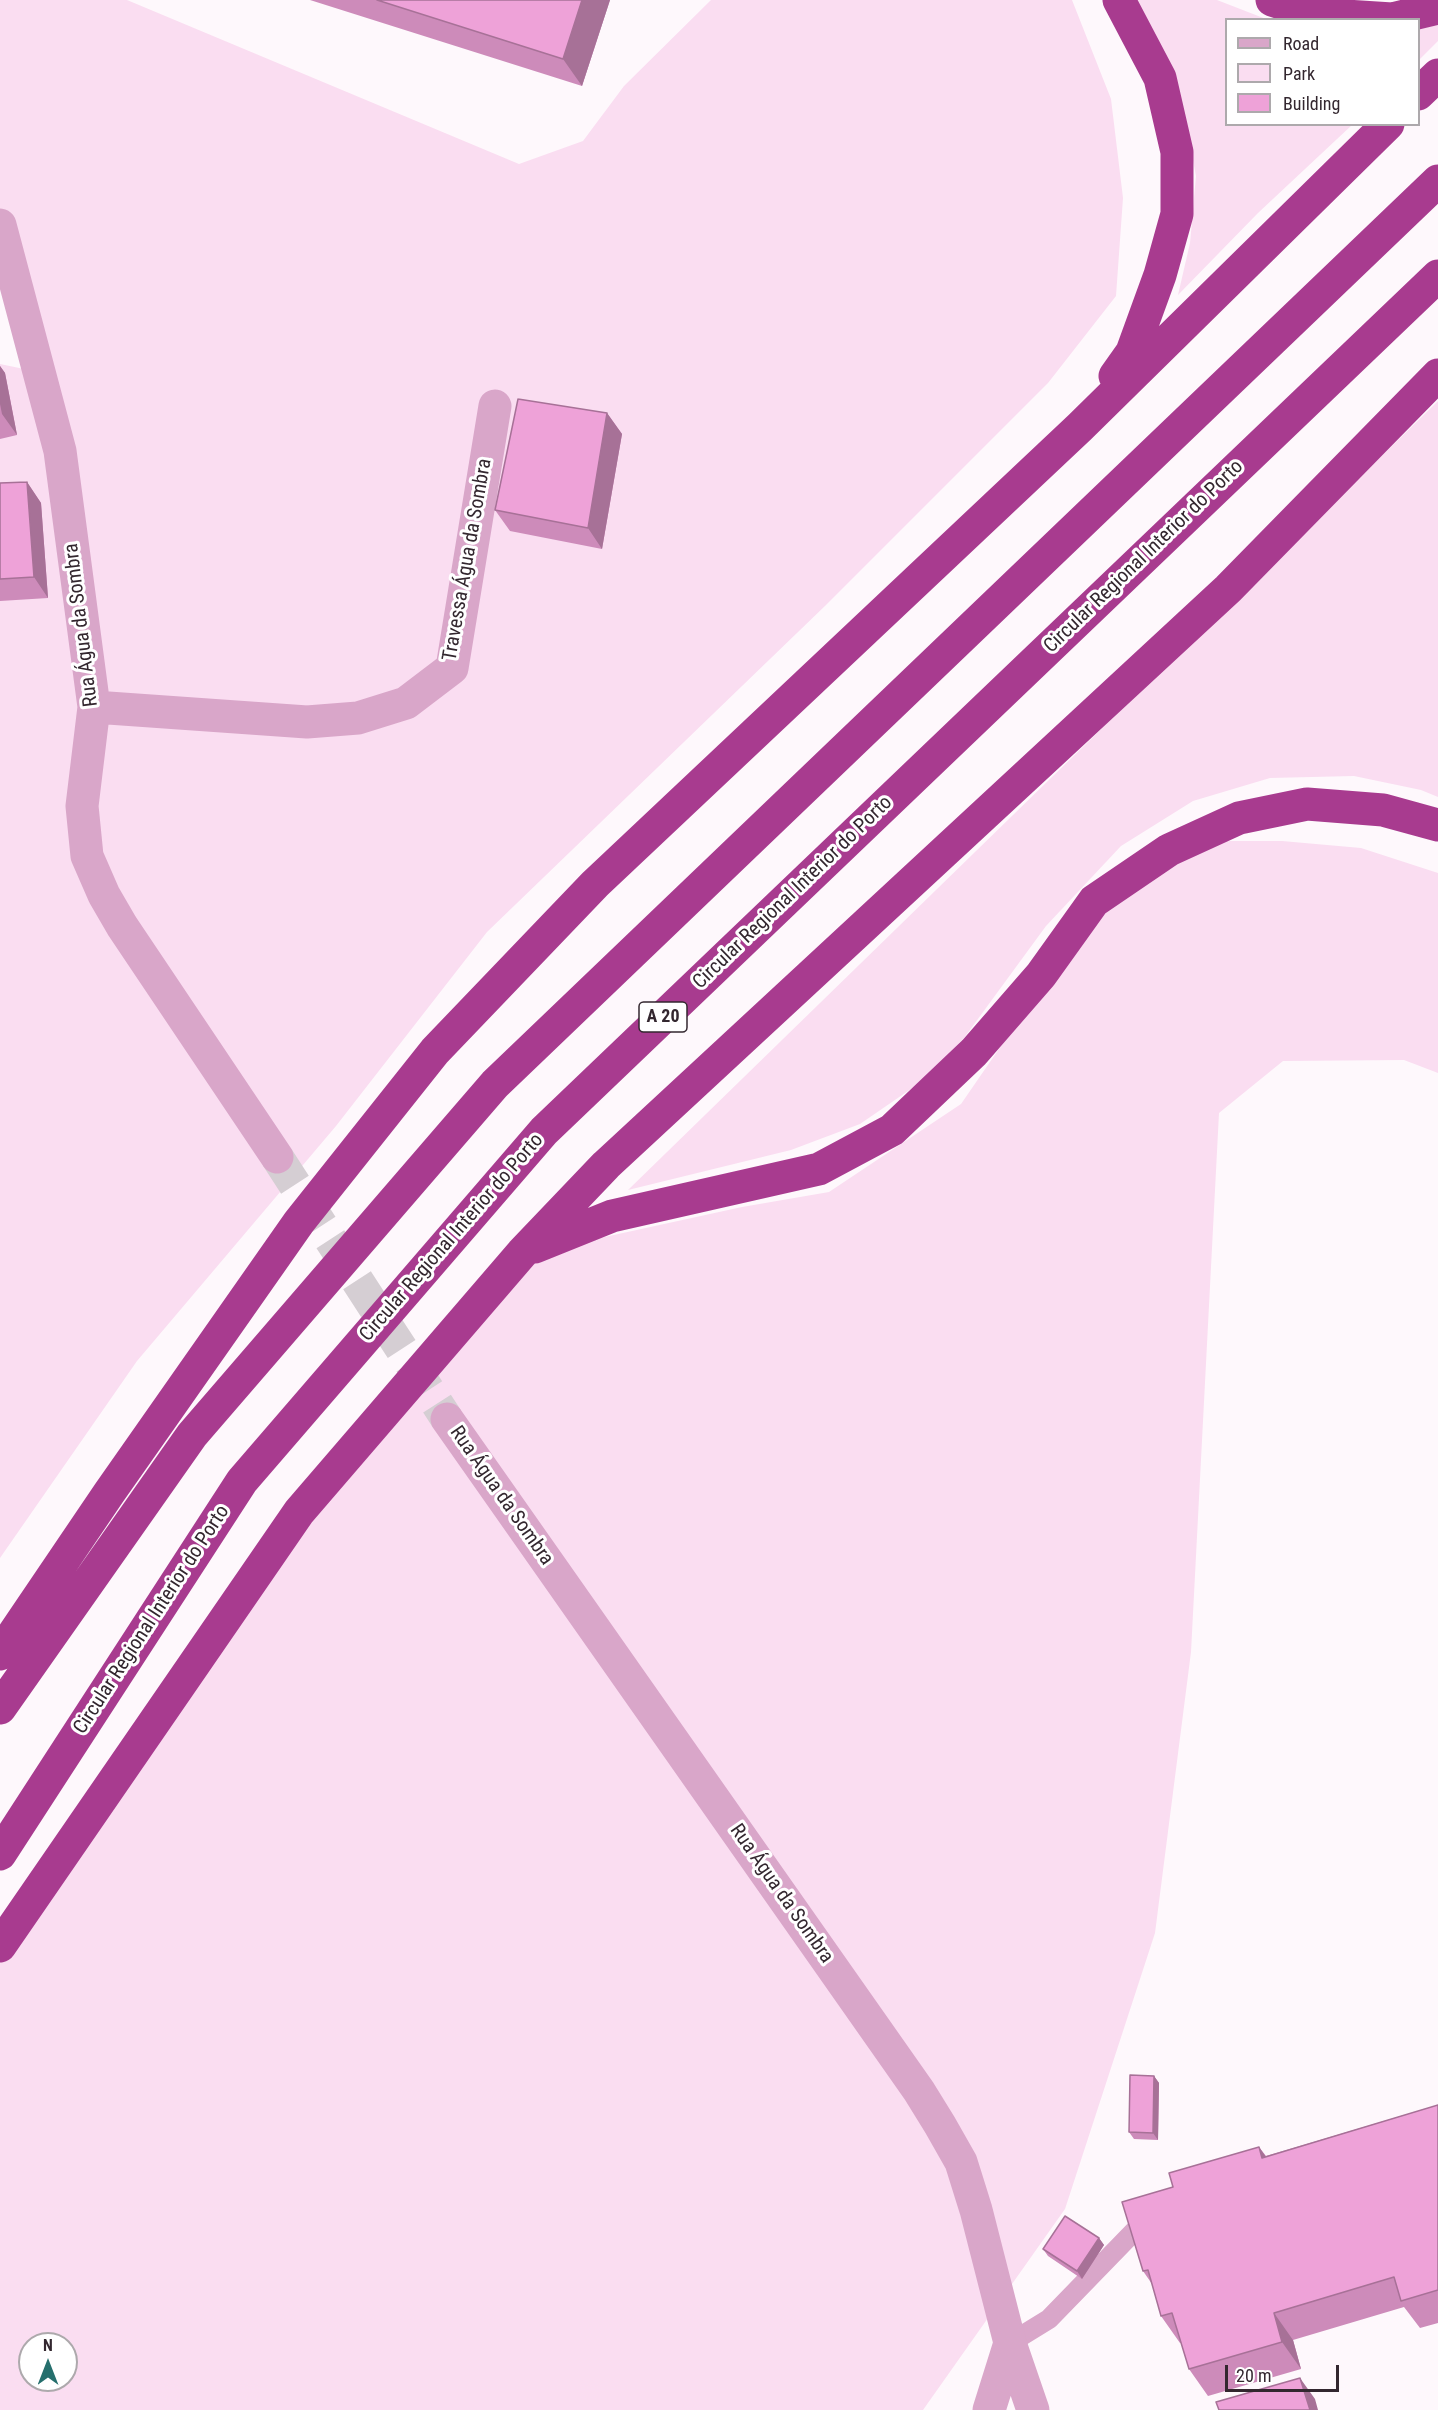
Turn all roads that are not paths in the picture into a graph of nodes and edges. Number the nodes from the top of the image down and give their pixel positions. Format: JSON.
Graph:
{"nodes":[{"id":1,"x":1119,"y":0,"type":"edge"},
{"id":2,"x":1272,"y":0,"type":"edge"},
{"id":3,"x":1438,"y":8,"type":"edge"},
{"id":4,"x":1377,"y":18,"type":"edge"},
{"id":5,"x":1396,"y":18,"type":"edge"},
{"id":6,"x":1438,"y":75,"type":"edge"},
{"id":7,"x":1420,"y":93,"type":"edge"},
{"id":8,"x":1386,"y":126,"type":"edge"},
{"id":9,"x":1438,"y":181,"type":"edge"},
{"id":10,"x":0,"y":225,"type":"edge"},
{"id":11,"x":1438,"y":276,"type":"edge"},
{"id":12,"x":1438,"y":375,"type":"edge"},
{"id":13,"x":495,"y":406,"type":"dead end"},
{"id":14,"x":1080,"y":427,"type":"junction"},
{"id":15,"x":94,"y":707,"type":"junction"},
{"id":16,"x":1438,"y":825,"type":"edge"},
{"id":17,"x":276,"y":1157,"type":"tunnel mouth"},
{"id":18,"x":522,"y":1253,"type":"junction"},
{"id":19,"x":447,"y":1419,"type":"tunnel mouth"},
{"id":20,"x":0,"y":1654,"type":"edge"},
{"id":21,"x":0,"y":1708,"type":"edge"},
{"id":22,"x":0,"y":1854,"type":"edge"},
{"id":23,"x":0,"y":1946,"type":"edge"},
{"id":24,"x":1159,"y":2205,"type":"edge"},
{"id":25,"x":1010,"y":2343,"type":"junction"},
{"id":26,"x":989,"y":2410,"type":"edge"},
{"id":27,"x":1034,"y":2410,"type":"edge"}],
"edges":[{"from":1,"to":14,"type":"highway"},
{"from":2,"to":4,"type":"highway"},
{"from":3,"to":5,"type":"highway"},
{"from":6,"to":7,"type":"highway"},
{"from":8,"to":14,"type":"highway"},
{"from":9,"to":21,"type":"highway"},
{"from":10,"to":15,"type":"street","name":"Rua Água da Sombra"},
{"from":11,"to":22,"type":"highway","name":"Circular Regional Interior do Porto","number":"A 20"},
{"from":12,"to":18,"type":"highway"},
{"from":13,"to":15,"type":"street","name":"Travessa Água da Sombra"},
{"from":14,"to":20,"type":"highway"},
{"from":15,"to":17,"type":"street","name":"Rua Água da Sombra"},
{"from":16,"to":18,"type":"highway"},
{"from":18,"to":23,"type":"highway"},
{"from":19,"to":25,"type":"street","name":"Rua Água da Sombra"},
{"from":24,"to":25,"type":"lane"},
{"from":25,"to":26,"type":"street"},
{"from":25,"to":27,"type":"street","name":"Rua Água da Sombra"}]}
